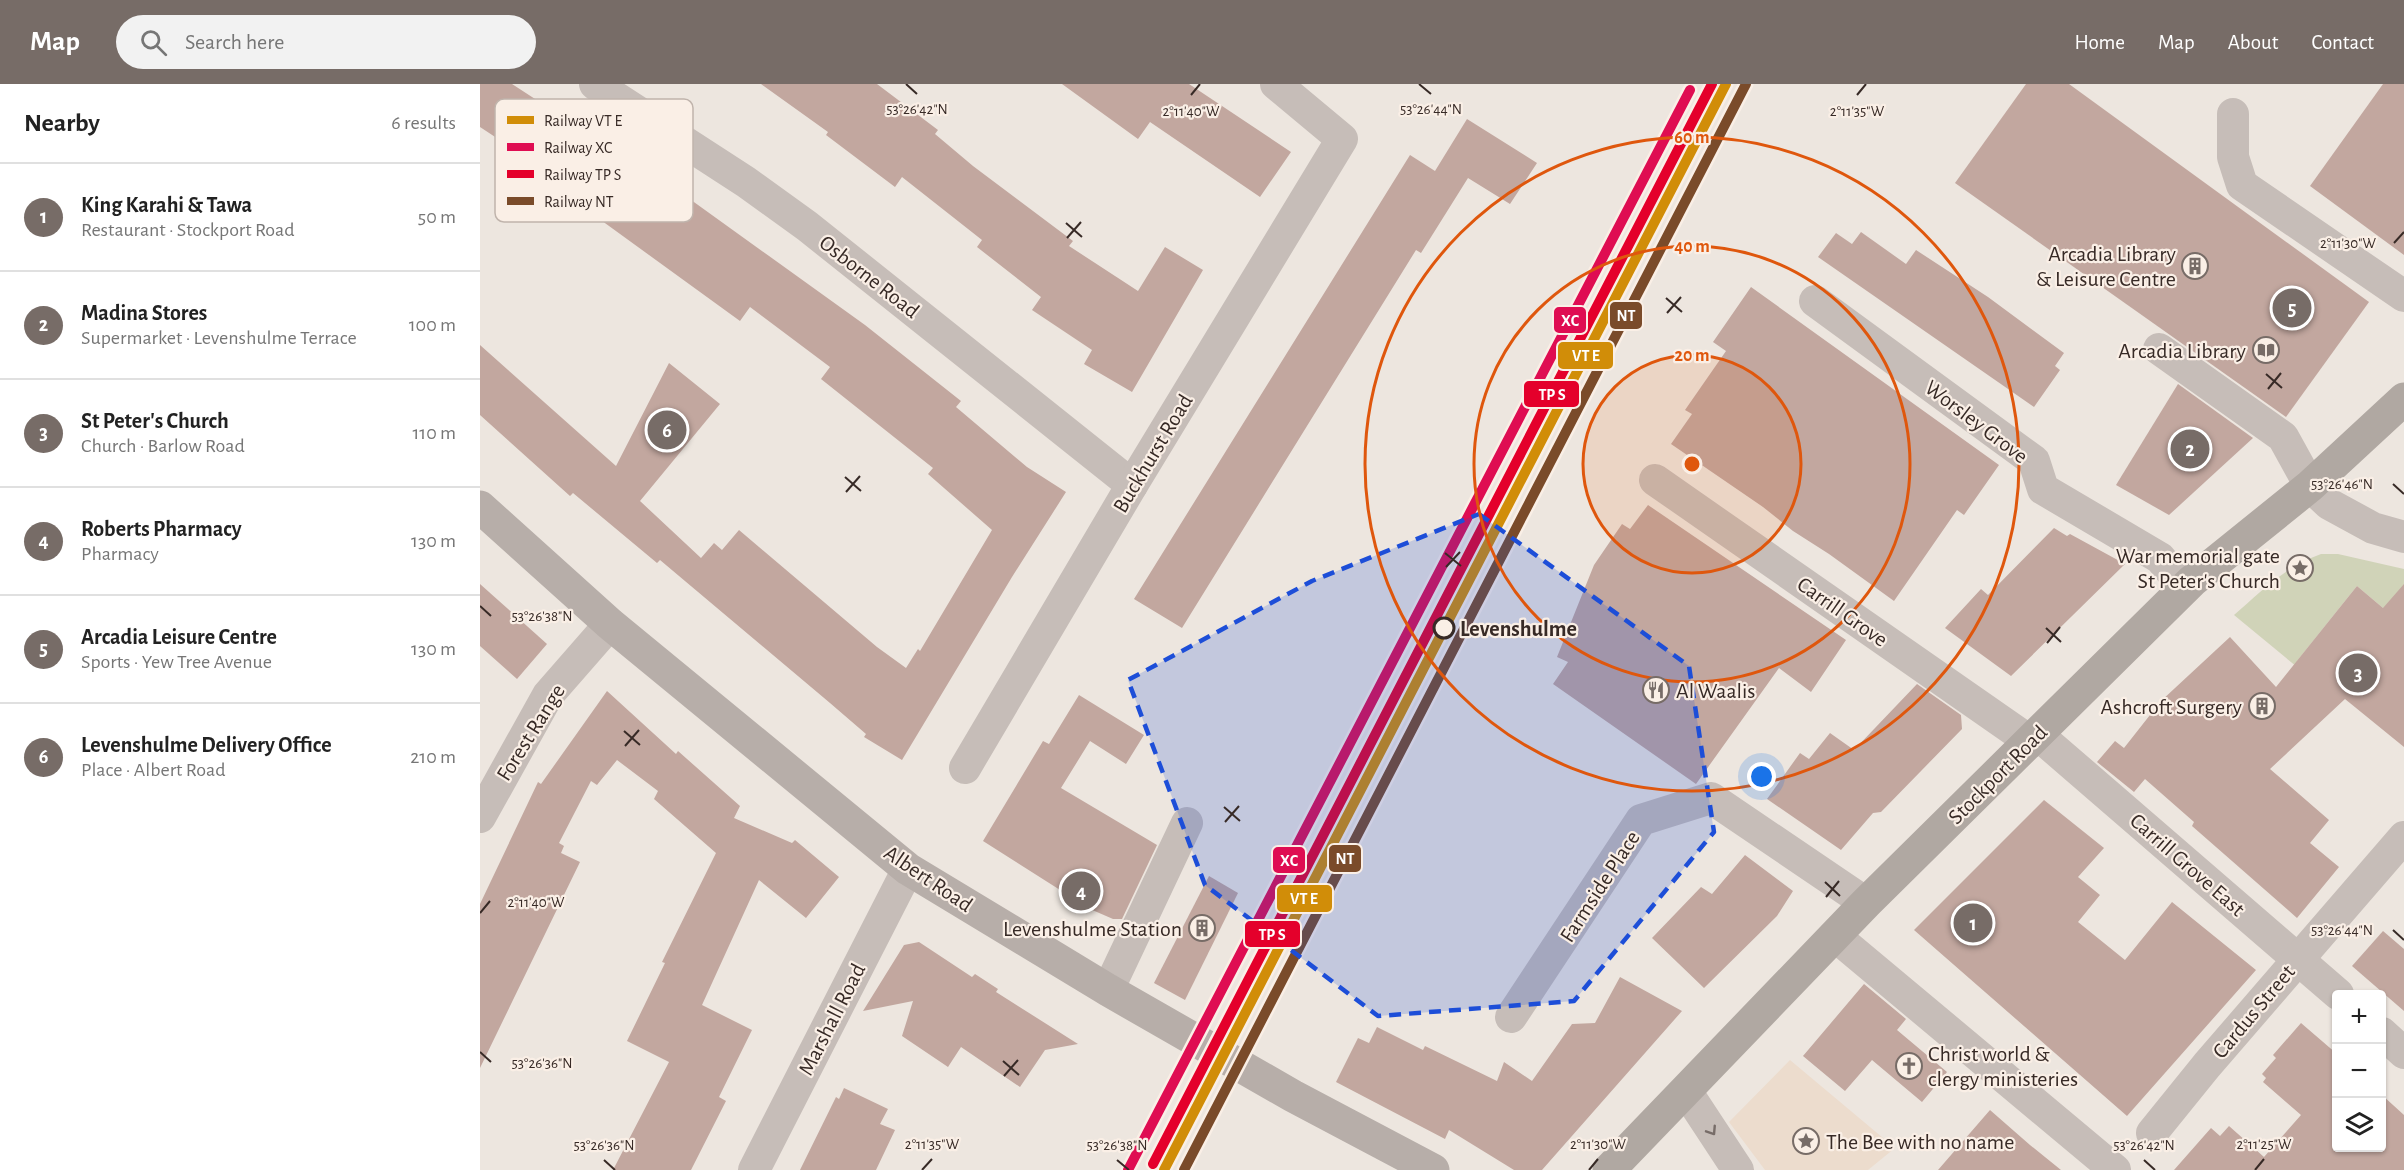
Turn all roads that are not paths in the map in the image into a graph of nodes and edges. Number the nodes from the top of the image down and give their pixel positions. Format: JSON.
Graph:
{"nodes":[{"id":1,"x":595,"y":84,"type":"edge"},
{"id":2,"x":1276,"y":84,"type":"edge"},
{"id":3,"x":618,"y":99,"type":"edge"},
{"id":4,"x":2233,"y":114,"type":"dead end"},
{"id":5,"x":693,"y":148,"type":"edge"},
{"id":6,"x":2404,"y":296,"type":"edge"},
{"id":7,"x":1815,"y":301,"type":"dead end"},
{"id":8,"x":2159,"y":349,"type":"dead end"},
{"id":9,"x":2404,"y":399,"type":"edge"},
{"id":10,"x":1655,"y":480,"type":"dead end"},
{"id":11,"x":1132,"y":485,"type":"junction"},
{"id":12,"x":2310,"y":486,"type":"junction"},
{"id":13,"x":480,"y":507,"type":"edge"},
{"id":14,"x":2404,"y":537,"type":"edge"},
{"id":15,"x":2185,"y":588,"type":"junction"},
{"id":16,"x":610,"y":624,"type":"junction"},
{"id":17,"x":2034,"y":738,"type":"junction"},
{"id":18,"x":965,"y":768,"type":"dead end"},
{"id":19,"x":480,"y":817,"type":"edge"},
{"id":20,"x":1187,"y":823,"type":"dead end"},
{"id":21,"x":2404,"y":837,"type":"edge"},
{"id":22,"x":908,"y":868,"type":"junction"},
{"id":23,"x":1866,"y":903,"type":"junction"},
{"id":24,"x":1835,"y":936,"type":"junction"},
{"id":25,"x":2297,"y":958,"type":"junction"},
{"id":26,"x":1108,"y":990,"type":"junction"},
{"id":27,"x":2333,"y":990,"type":"edge"},
{"id":28,"x":1511,"y":1017,"type":"dead end"},
{"id":29,"x":2386,"y":1037,"type":"edge"},
{"id":30,"x":2404,"y":1053,"type":"edge"},
{"id":31,"x":1686,"y":1091,"type":"junction"},
{"id":32,"x":2152,"y":1133,"type":"dead end"},
{"id":33,"x":754,"y":1170,"type":"edge"},
{"id":34,"x":1433,"y":1170,"type":"edge"},
{"id":35,"x":1609,"y":1170,"type":"edge"},
{"id":36,"x":1738,"y":1170,"type":"edge"},
{"id":37,"x":2115,"y":1170,"type":"edge"}],
"edges":[{"from":1,"to":3,"type":"street","name":"Osborne Road"},
{"from":2,"to":11,"type":"street","name":"Buckhurst Road"},
{"from":4,"to":6,"type":"street"},
{"from":5,"to":11,"type":"street","name":"Osborne Road"},
{"from":7,"to":15,"type":"street","name":"Worsley Grove"},
{"from":8,"to":12,"type":"street"},
{"from":9,"to":12,"type":"highway","name":"Stockport Road"},
{"from":10,"to":17,"type":"street","name":"Carrill Grove"},
{"from":11,"to":18,"type":"street","name":"Buckhurst Road"},
{"from":12,"to":14,"type":"street"},
{"from":12,"to":15,"type":"highway","name":"Stockport Road"},
{"from":13,"to":16,"type":"main road","name":"Albert Road"},
{"from":15,"to":17,"type":"highway","name":"Stockport Road"},
{"from":16,"to":19,"type":"street","name":"Forest Range"},
{"from":16,"to":22,"type":"main road","name":"Albert Road"},
{"from":17,"to":23,"type":"highway","name":"Stockport Road"},
{"from":17,"to":25,"type":"street","name":"Carrill Grove East"},
{"from":20,"to":26,"type":"street"},
{"from":21,"to":25,"type":"street","name":"Cardus Street"},
{"from":22,"to":26,"type":"main road","name":"Albert Road"},
{"from":22,"to":33,"type":"street","name":"Marshall Road"},
{"from":23,"to":24,"type":"highway","name":"Stockport Road"},
{"from":23,"to":28,"type":"street","name":"Farmside Place"},
{"from":24,"to":31,"type":"highway","name":"Stockport Road"},
{"from":24,"to":37,"type":"street"},
{"from":25,"to":27,"type":"street","name":"Carrill Grove East"},
{"from":25,"to":32,"type":"street","name":"Cardus Street"},
{"from":26,"to":34,"type":"main road","name":"Albert Road"},
{"from":29,"to":30,"type":"street"},
{"from":31,"to":35,"type":"highway","name":"Stockport Road"},
{"from":31,"to":36,"type":"street","one_way":true}]}
